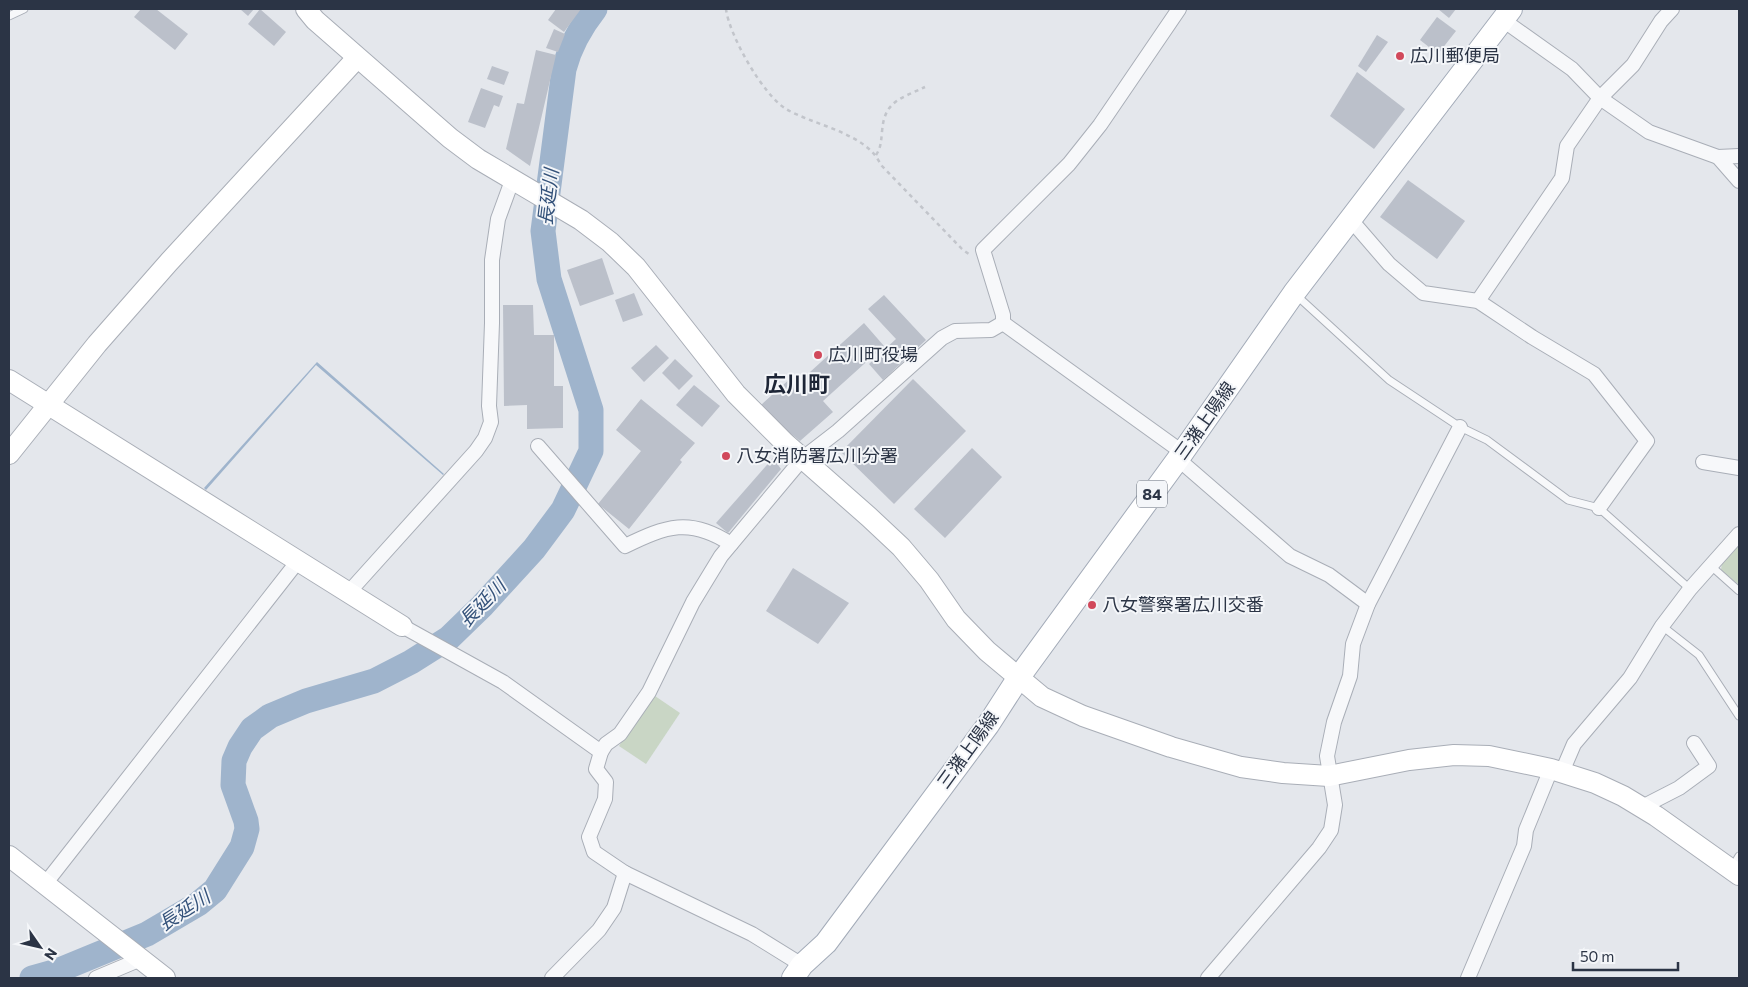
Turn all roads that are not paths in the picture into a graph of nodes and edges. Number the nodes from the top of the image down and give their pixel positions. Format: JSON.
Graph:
{"nodes":[{"id":1,"x":24,"y":9,"type":"edge"},
{"id":2,"x":306,"y":9,"type":"edge"},
{"id":3,"x":1179,"y":9,"type":"edge"},
{"id":4,"x":1672,"y":9,"type":"edge"},
{"id":5,"x":1507,"y":14,"type":"edge"},
{"id":6,"x":9,"y":16,"type":"edge"},
{"id":7,"x":357,"y":58,"type":"junction"},
{"id":8,"x":1600,"y":98,"type":"junction"},
{"id":9,"x":1739,"y":156,"type":"edge"},
{"id":10,"x":1718,"y":157,"type":"junction"},
{"id":11,"x":512,"y":178,"type":"junction"},
{"id":12,"x":1739,"y":181,"type":"edge"},
{"id":13,"x":1351,"y":220,"type":"junction"},
{"id":14,"x":1294,"y":294,"type":"junction"},
{"id":15,"x":1478,"y":301,"type":"junction"},
{"id":16,"x":1002,"y":323,"type":"junction"},
{"id":17,"x":9,"y":380,"type":"edge"},
{"id":18,"x":48,"y":404,"type":"junction"},
{"id":19,"x":1460,"y":427,"type":"junction"},
{"id":20,"x":538,"y":446,"type":"dead end"},
{"id":21,"x":9,"y":454,"type":"edge"},
{"id":22,"x":1180,"y":456,"type":"junction"},
{"id":23,"x":803,"y":458,"type":"junction"},
{"id":24,"x":1703,"y":462,"type":"dead end"},
{"id":25,"x":1739,"y":468,"type":"edge"},
{"id":26,"x":1599,"y":508,"type":"junction"},
{"id":27,"x":1739,"y":534,"type":"edge"},
{"id":28,"x":731,"y":544,"type":"junction"},
{"id":29,"x":298,"y":561,"type":"junction"},
{"id":30,"x":1711,"y":566,"type":"junction"},
{"id":31,"x":1690,"y":589,"type":"junction"},
{"id":32,"x":1739,"y":591,"type":"edge"},
{"id":33,"x":349,"y":592,"type":"junction"},
{"id":34,"x":1368,"y":604,"type":"junction"},
{"id":35,"x":402,"y":626,"type":"joint"},
{"id":36,"x":1662,"y":626,"type":"junction"},
{"id":37,"x":1019,"y":677,"type":"junction"},
{"id":38,"x":1739,"y":716,"type":"edge"},
{"id":39,"x":1694,"y":743,"type":"dead end"},
{"id":40,"x":601,"y":752,"type":"junction"},
{"id":41,"x":1556,"y":770,"type":"junction"},
{"id":42,"x":1329,"y":776,"type":"junction"},
{"id":43,"x":1642,"y":807,"type":"junction"},
{"id":44,"x":9,"y":856,"type":"edge"},
{"id":45,"x":1738,"y":864,"type":"edge"},
{"id":46,"x":624,"y":873,"type":"junction"},
{"id":47,"x":45,"y":884,"type":"junction"},
{"id":48,"x":138,"y":957,"type":"junction"},
{"id":49,"x":797,"y":972,"type":"edge"},
{"id":50,"x":96,"y":978,"type":"edge"},
{"id":51,"x":165,"y":978,"type":"edge"},
{"id":52,"x":552,"y":978,"type":"edge"},
{"id":53,"x":1208,"y":978,"type":"edge"},
{"id":54,"x":1468,"y":978,"type":"edge"}],
"edges":[{"from":1,"to":6,"type":"lane"},
{"from":2,"to":7,"type":"street"},
{"from":3,"to":16,"type":"street"},
{"from":4,"to":8,"type":"street"},
{"from":5,"to":8,"type":"street"},
{"from":5,"to":13,"type":"main road","name":"三潴上陽線","number":"84"},
{"from":7,"to":11,"type":"street"},
{"from":7,"to":18,"type":"street"},
{"from":8,"to":10,"type":"street"},
{"from":8,"to":15,"type":"street"},
{"from":9,"to":10,"type":"street"},
{"from":10,"to":12,"type":"street"},
{"from":11,"to":23,"type":"street"},
{"from":11,"to":33,"type":"street"},
{"from":13,"to":14,"type":"main road","name":"三潴上陽線","number":"84"},
{"from":13,"to":15,"type":"street"},
{"from":14,"to":19,"type":"lane"},
{"from":14,"to":22,"type":"main road","name":"三潴上陽線","number":"84"},
{"from":15,"to":26,"type":"street"},
{"from":16,"to":22,"type":"street"},
{"from":16,"to":23,"type":"street"},
{"from":17,"to":18,"type":"street"},
{"from":18,"to":21,"type":"street"},
{"from":18,"to":29,"type":"street"},
{"from":19,"to":26,"type":"lane"},
{"from":19,"to":34,"type":"street"},
{"from":20,"to":28,"type":"street"},
{"from":22,"to":34,"type":"street"},
{"from":22,"to":37,"type":"main road","name":"三潴上陽線","number":"84"},
{"from":23,"to":28,"type":"street"},
{"from":23,"to":37,"type":"street"},
{"from":24,"to":25,"type":"street"},
{"from":26,"to":31,"type":"lane"},
{"from":27,"to":30,"type":"street"},
{"from":28,"to":40,"type":"street"},
{"from":29,"to":33,"type":"street"},
{"from":29,"to":47,"type":"street"},
{"from":30,"to":31,"type":"street"},
{"from":30,"to":32,"type":"lane"},
{"from":31,"to":36,"type":"street"},
{"from":33,"to":35,"type":"street"},
{"from":34,"to":42,"type":"street"},
{"from":35,"to":40,"type":"street"},
{"from":36,"to":38,"type":"lane"},
{"from":36,"to":41,"type":"street"},
{"from":37,"to":42,"type":"street"},
{"from":37,"to":49,"type":"main road","name":"三潴上陽線","number":"84"},
{"from":39,"to":43,"type":"street"},
{"from":40,"to":46,"type":"street"},
{"from":41,"to":42,"type":"street"},
{"from":41,"to":43,"type":"street"},
{"from":41,"to":54,"type":"street"},
{"from":42,"to":53,"type":"street"},
{"from":43,"to":45,"type":"street"},
{"from":44,"to":47,"type":"street"},
{"from":46,"to":49,"type":"street"},
{"from":46,"to":52,"type":"street"},
{"from":47,"to":48,"type":"street"},
{"from":48,"to":50,"type":"street"},
{"from":48,"to":51,"type":"street"}]}
